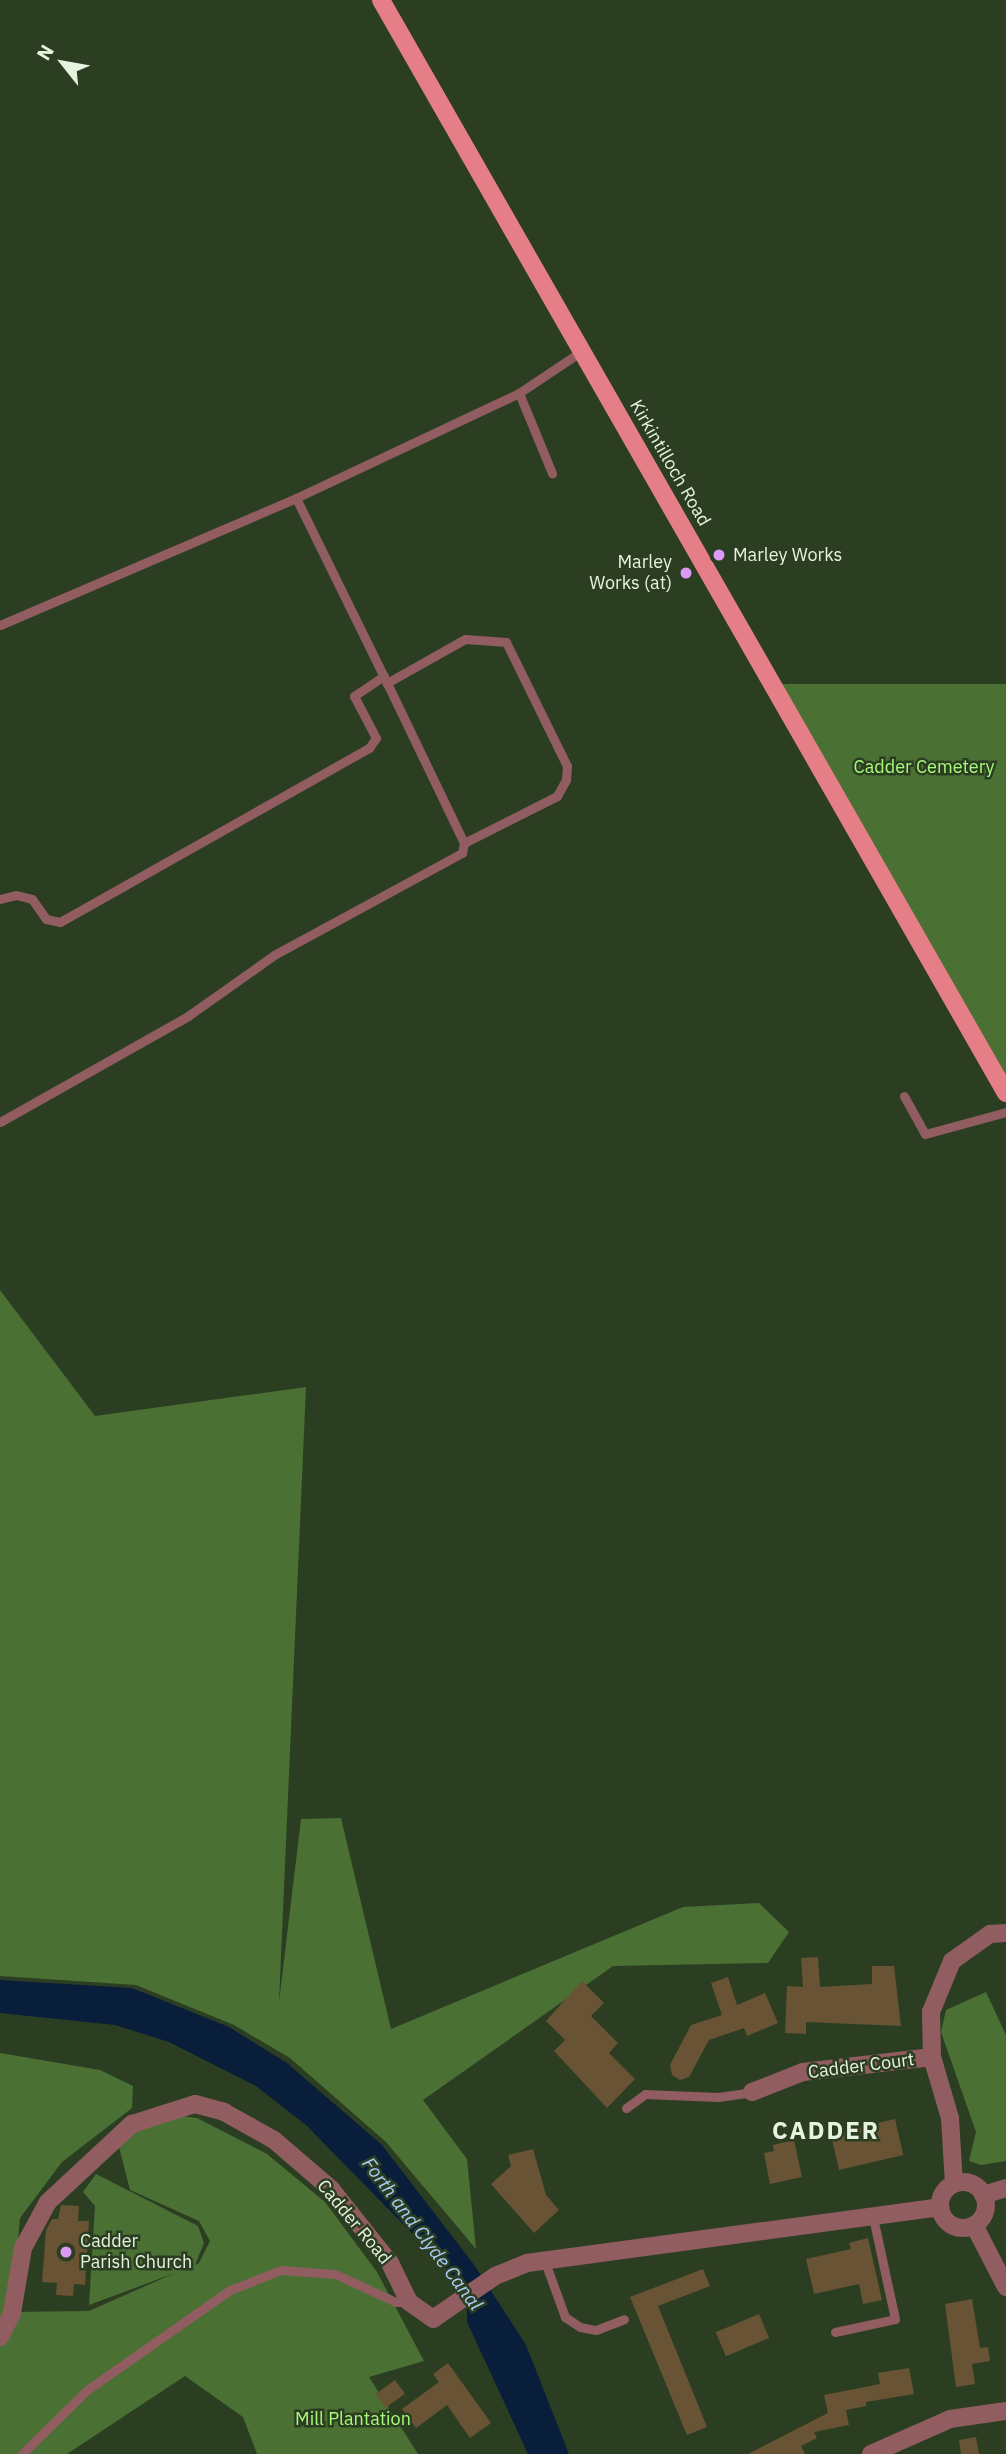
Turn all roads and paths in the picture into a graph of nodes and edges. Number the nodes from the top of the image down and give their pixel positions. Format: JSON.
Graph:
{"nodes":[{"id":1,"x":382,"y":0,"type":"edge"},
{"id":2,"x":582,"y":351,"type":"junction"},
{"id":3,"x":519,"y":393,"type":"junction"},
{"id":4,"x":552,"y":473,"type":"dead end"},
{"id":5,"x":296,"y":498,"type":"junction"},
{"id":6,"x":0,"y":625,"type":"edge"},
{"id":7,"x":385,"y":679,"type":"junction"},
{"id":8,"x":464,"y":843,"type":"junction"},
{"id":9,"x":0,"y":899,"type":"edge"},
{"id":10,"x":1006,"y":1093,"type":"edge"},
{"id":11,"x":904,"y":1096,"type":"dead end"},
{"id":12,"x":1006,"y":1112,"type":"edge"},
{"id":13,"x":0,"y":1122,"type":"edge"},
{"id":14,"x":1006,"y":1933,"type":"edge"},
{"id":15,"x":932,"y":2057,"type":"junction"},
{"id":16,"x":752,"y":2092,"type":"joint"},
{"id":17,"x":626,"y":2108,"type":"dead end"},
{"id":18,"x":954,"y":2184,"type":"junction"},
{"id":19,"x":1006,"y":2188,"type":"edge"},
{"id":20,"x":983,"y":2194,"type":"junction"},
{"id":21,"x":940,"y":2207,"type":"junction"},
{"id":22,"x":873,"y":2217,"type":"junction"},
{"id":23,"x":974,"y":2225,"type":"junction"},
{"id":24,"x":544,"y":2262,"type":"junction"},
{"id":25,"x":1006,"y":2287,"type":"edge"},
{"id":26,"x":409,"y":2302,"type":"junction"},
{"id":27,"x":624,"y":2319,"type":"dead end"},
{"id":28,"x":835,"y":2332,"type":"dead end"},
{"id":29,"x":0,"y":2337,"type":"edge"},
{"id":30,"x":1006,"y":2412,"type":"edge"},
{"id":31,"x":22,"y":2454,"type":"edge"},
{"id":32,"x":871,"y":2454,"type":"edge"}],
"edges":[{"from":1,"to":2,"type":"main road","name":"Kirkintilloch Road"},
{"from":2,"to":3,"type":"lane"},
{"from":2,"to":10,"type":"main road","name":"Kirkintilloch Road"},
{"from":3,"to":4,"type":"lane"},
{"from":3,"to":5,"type":"lane"},
{"from":5,"to":6,"type":"lane"},
{"from":5,"to":7,"type":"lane"},
{"from":7,"to":8,"type":"lane"},
{"from":7,"to":8,"type":"lane"},
{"from":7,"to":9,"type":"lane"},
{"from":8,"to":13,"type":"lane"},
{"from":11,"to":12,"type":"lane"},
{"from":14,"to":15,"type":"street"},
{"from":15,"to":16,"type":"street","name":"Cadder Court"},
{"from":15,"to":18,"type":"street"},
{"from":16,"to":17,"type":"lane"},
{"from":18,"to":20,"type":"street"},
{"from":18,"to":21,"type":"street"},
{"from":19,"to":20,"type":"street"},
{"from":20,"to":23,"type":"street"},
{"from":21,"to":22,"type":"street"},
{"from":21,"to":23,"type":"street"},
{"from":22,"to":24,"type":"street"},
{"from":22,"to":28,"type":"lane"},
{"from":23,"to":25,"type":"street"},
{"from":24,"to":26,"type":"street"},
{"from":24,"to":27,"type":"lane"},
{"from":26,"to":29,"type":"street","name":"Cadder Road"},
{"from":26,"to":31,"type":"lane"},
{"from":30,"to":32,"type":"street"}]}
